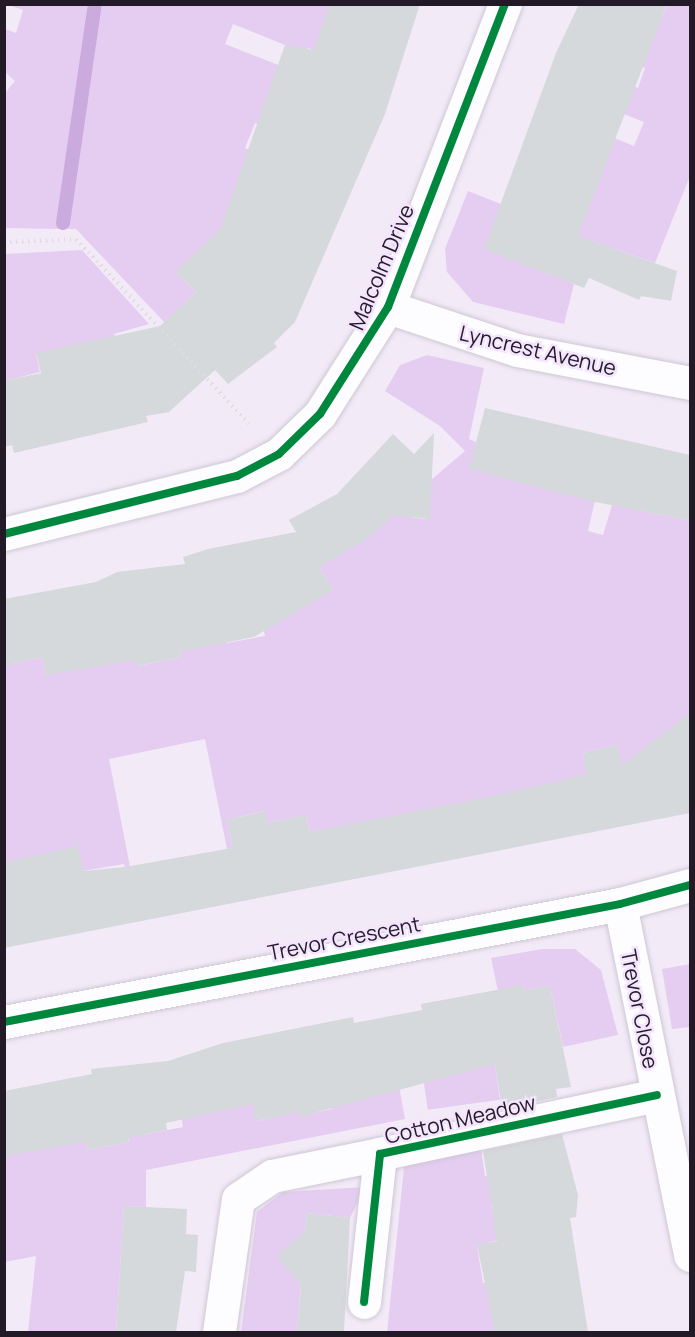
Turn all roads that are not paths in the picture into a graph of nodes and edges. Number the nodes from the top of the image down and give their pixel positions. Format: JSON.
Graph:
{"nodes":[{"id":1,"x":505,"y":4,"type":"edge"},
{"id":2,"x":388,"y":308,"type":"junction"},
{"id":3,"x":690,"y":383,"type":"edge"},
{"id":4,"x":4,"y":534,"type":"edge"},
{"id":5,"x":690,"y":885,"type":"edge"},
{"id":6,"x":620,"y":904,"type":"junction"},
{"id":7,"x":4,"y":1022,"type":"edge"},
{"id":8,"x":657,"y":1095,"type":"junction"},
{"id":9,"x":380,"y":1154,"type":"junction"},
{"id":10,"x":690,"y":1255,"type":"edge"},
{"id":11,"x":364,"y":1302,"type":"dead end"},
{"id":12,"x":219,"y":1332,"type":"edge"}],
"edges":[{"from":1,"to":2,"type":"street","name":"Malcolm Drive"},
{"from":2,"to":3,"type":"street","name":"Lyncrest Avenue"},
{"from":2,"to":4,"type":"street","name":"Malcolm Drive"},
{"from":5,"to":6,"type":"street","name":"Trevor Crescent"},
{"from":6,"to":7,"type":"street","name":"Trevor Crescent"},
{"from":6,"to":8,"type":"street","name":"Trevor Close"},
{"from":8,"to":9,"type":"street","name":"Cotton Meadow"},
{"from":8,"to":10,"type":"street","name":"Trevor Close"},
{"from":9,"to":11,"type":"street","name":"Cotton Meadow"},
{"from":9,"to":12,"type":"street","name":"Cotton Meadow"}]}
